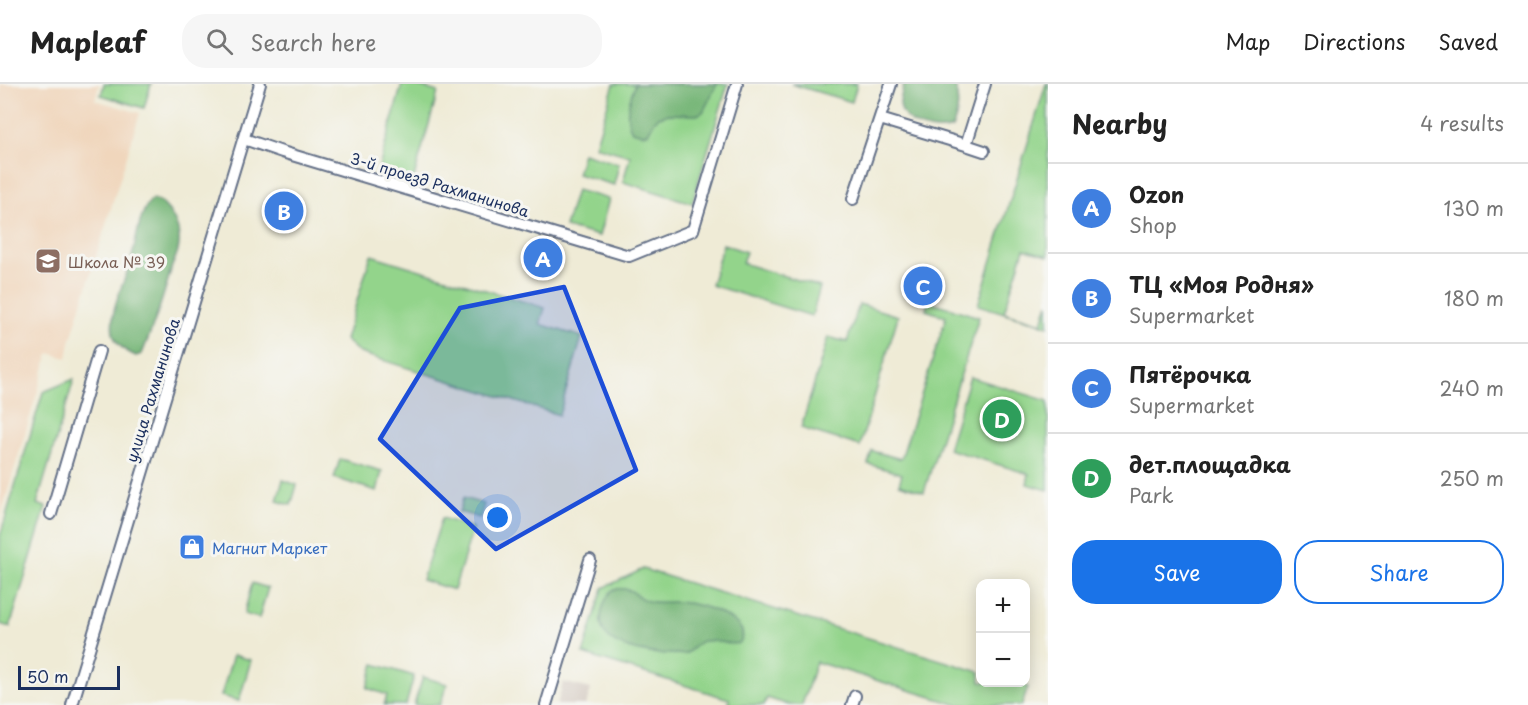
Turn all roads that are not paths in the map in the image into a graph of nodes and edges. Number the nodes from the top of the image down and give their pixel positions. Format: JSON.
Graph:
{"nodes":[{"id":1,"x":260,"y":84,"type":"edge"},
{"id":2,"x":737,"y":84,"type":"edge"},
{"id":3,"x":891,"y":84,"type":"edge"},
{"id":4,"x":985,"y":84,"type":"edge"},
{"id":5,"x":880,"y":119,"type":"junction"},
{"id":6,"x":244,"y":139,"type":"junction"},
{"id":7,"x":966,"y":145,"type":"junction"},
{"id":8,"x":984,"y":151,"type":"dead end"},
{"id":9,"x":854,"y":199,"type":"dead end"},
{"id":10,"x":99,"y":351,"type":"dead end"},
{"id":11,"x":51,"y":514,"type":"dead end"},
{"id":12,"x":590,"y":560,"type":"dead end"},
{"id":13,"x":72,"y":705,"type":"edge"},
{"id":14,"x":546,"y":705,"type":"edge"}],
"edges":[{"from":1,"to":6,"type":"street","name":"улица Рахманинова"},
{"from":2,"to":6,"type":"street","name":"3-й проезд Рахманинова"},
{"from":3,"to":5,"type":"street"},
{"from":4,"to":7,"type":"street"},
{"from":5,"to":7,"type":"street"},
{"from":5,"to":9,"type":"street"},
{"from":6,"to":13,"type":"street","name":"улица Рахманинова"},
{"from":7,"to":8,"type":"street"},
{"from":10,"to":11,"type":"street"},
{"from":12,"to":14,"type":"street"}]}
